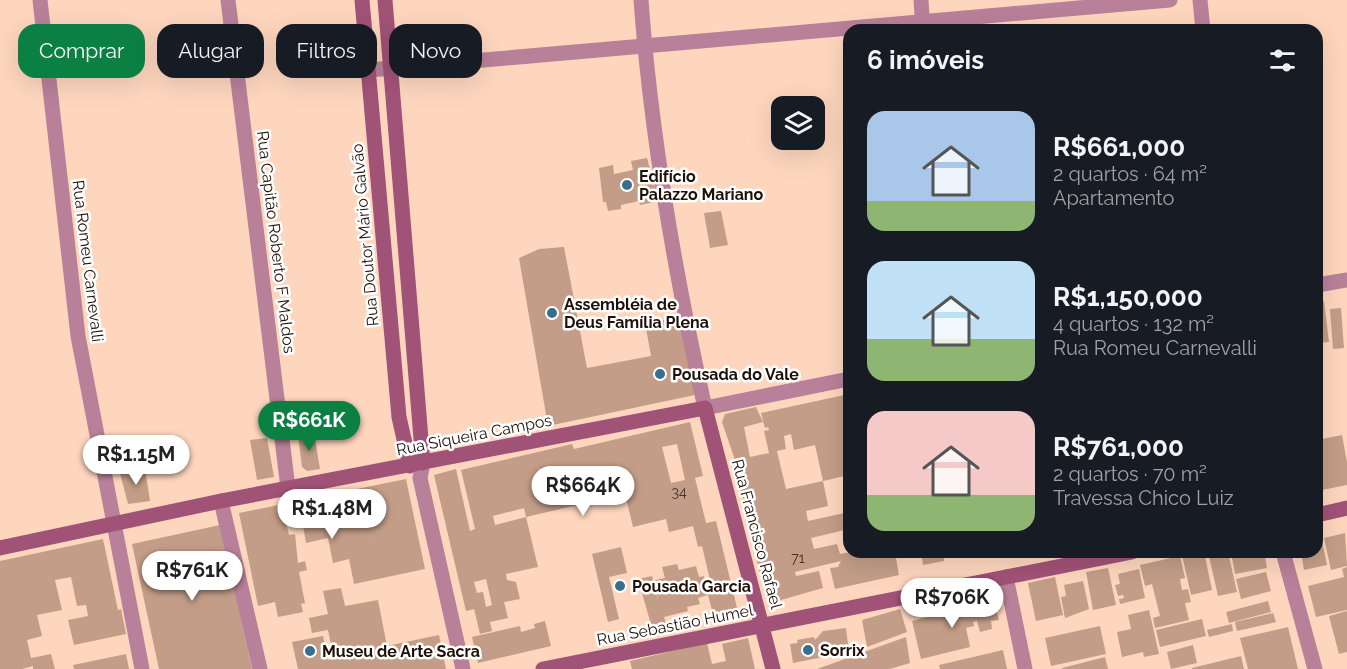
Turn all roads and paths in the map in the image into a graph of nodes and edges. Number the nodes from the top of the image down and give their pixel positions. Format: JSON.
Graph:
{"nodes":[{"id":1,"x":40,"y":0,"type":"edge"},
{"id":2,"x":228,"y":0,"type":"edge"},
{"id":3,"x":362,"y":0,"type":"edge"},
{"id":4,"x":385,"y":0,"type":"edge"},
{"id":5,"x":641,"y":0,"type":"edge"},
{"id":6,"x":921,"y":0,"type":"edge"},
{"id":7,"x":1170,"y":0,"type":"edge"},
{"id":8,"x":1200,"y":0,"type":"edge"},
{"id":9,"x":364,"y":24,"type":"edge"},
{"id":10,"x":923,"y":24,"type":"edge"},
{"id":11,"x":942,"y":24,"type":"edge"},
{"id":12,"x":1202,"y":24,"type":"edge"},
{"id":13,"x":843,"y":32,"type":"edge"},
{"id":14,"x":389,"y":45,"type":"edge"},
{"id":15,"x":645,"y":47,"type":"junction"},
{"id":16,"x":482,"y":60,"type":"edge"},
{"id":17,"x":370,"y":78,"type":"edge"},
{"id":18,"x":392,"y":78,"type":"edge"},
{"id":19,"x":1347,"y":280,"type":"edge"},
{"id":20,"x":1323,"y":284,"type":"edge"},
{"id":21,"x":843,"y":380,"type":"edge"},
{"id":22,"x":705,"y":408,"type":"junction"},
{"id":23,"x":417,"y":469,"type":"junction"},
{"id":24,"x":288,"y":488,"type":"junction"},
{"id":25,"x":220,"y":501,"type":"junction"},
{"id":26,"x":1347,"y":508,"type":"edge"},
{"id":27,"x":1323,"y":514,"type":"edge"},
{"id":28,"x":114,"y":524,"type":"junction"},
{"id":29,"x":0,"y":548,"type":"edge"},
{"id":30,"x":1102,"y":558,"type":"edge"},
{"id":31,"x":1285,"y":558,"type":"edge"},
{"id":32,"x":1006,"y":577,"type":"junction"},
{"id":33,"x":763,"y":627,"type":"junction"},
{"id":34,"x":142,"y":669,"type":"edge"},
{"id":35,"x":260,"y":669,"type":"edge"},
{"id":36,"x":463,"y":669,"type":"edge"},
{"id":37,"x":543,"y":669,"type":"edge"},
{"id":38,"x":773,"y":669,"type":"edge"},
{"id":39,"x":1025,"y":669,"type":"edge"},
{"id":40,"x":1315,"y":669,"type":"edge"}],
"edges":[{"from":1,"to":28,"type":"street","name":"Rua Romeu Carnevalli"},
{"from":2,"to":24,"type":"street","name":"Rua Capitão Roberto F Maldos"},
{"from":3,"to":9,"type":"street","name":"Rua Doutor Mário Galvão"},
{"from":4,"to":14,"type":"street"},
{"from":5,"to":15,"type":"street"},
{"from":6,"to":10,"type":"street"},
{"from":7,"to":11,"type":"street"},
{"from":8,"to":12,"type":"street"},
{"from":13,"to":15,"type":"street"},
{"from":15,"to":16,"type":"street"},
{"from":15,"to":22,"type":"street"},
{"from":17,"to":23,"type":"street","name":"Rua Doutor Mário Galvão"},
{"from":18,"to":23,"type":"street"},
{"from":19,"to":20,"type":"street"},
{"from":21,"to":22,"type":"street","name":"Rua Siqueira Campos"},
{"from":22,"to":23,"type":"street","name":"Rua Siqueira Campos"},
{"from":22,"to":33,"type":"street","name":"Rua Francisco Rafael"},
{"from":23,"to":24,"type":"street","name":"Rua Siqueira Campos"},
{"from":23,"to":36,"type":"street"},
{"from":24,"to":25,"type":"street","name":"Rua Siqueira Campos"},
{"from":25,"to":28,"type":"street","name":"Rua Siqueira Campos"},
{"from":25,"to":35,"type":"street"},
{"from":26,"to":27,"type":"street"},
{"from":28,"to":29,"type":"street","name":"Rua Siqueira Campos"},
{"from":28,"to":34,"type":"street","name":"Rua Romeu Carnevalli"},
{"from":30,"to":32,"type":"street","name":"Rua Sebastião Humel"},
{"from":31,"to":40,"type":"street"},
{"from":32,"to":33,"type":"street","name":"Rua Sebastião Humel"},
{"from":32,"to":39,"type":"street"},
{"from":33,"to":37,"type":"street","name":"Rua Sebastião Humel"},
{"from":33,"to":38,"type":"street","name":"Rua Francisco Rafael"}]}
